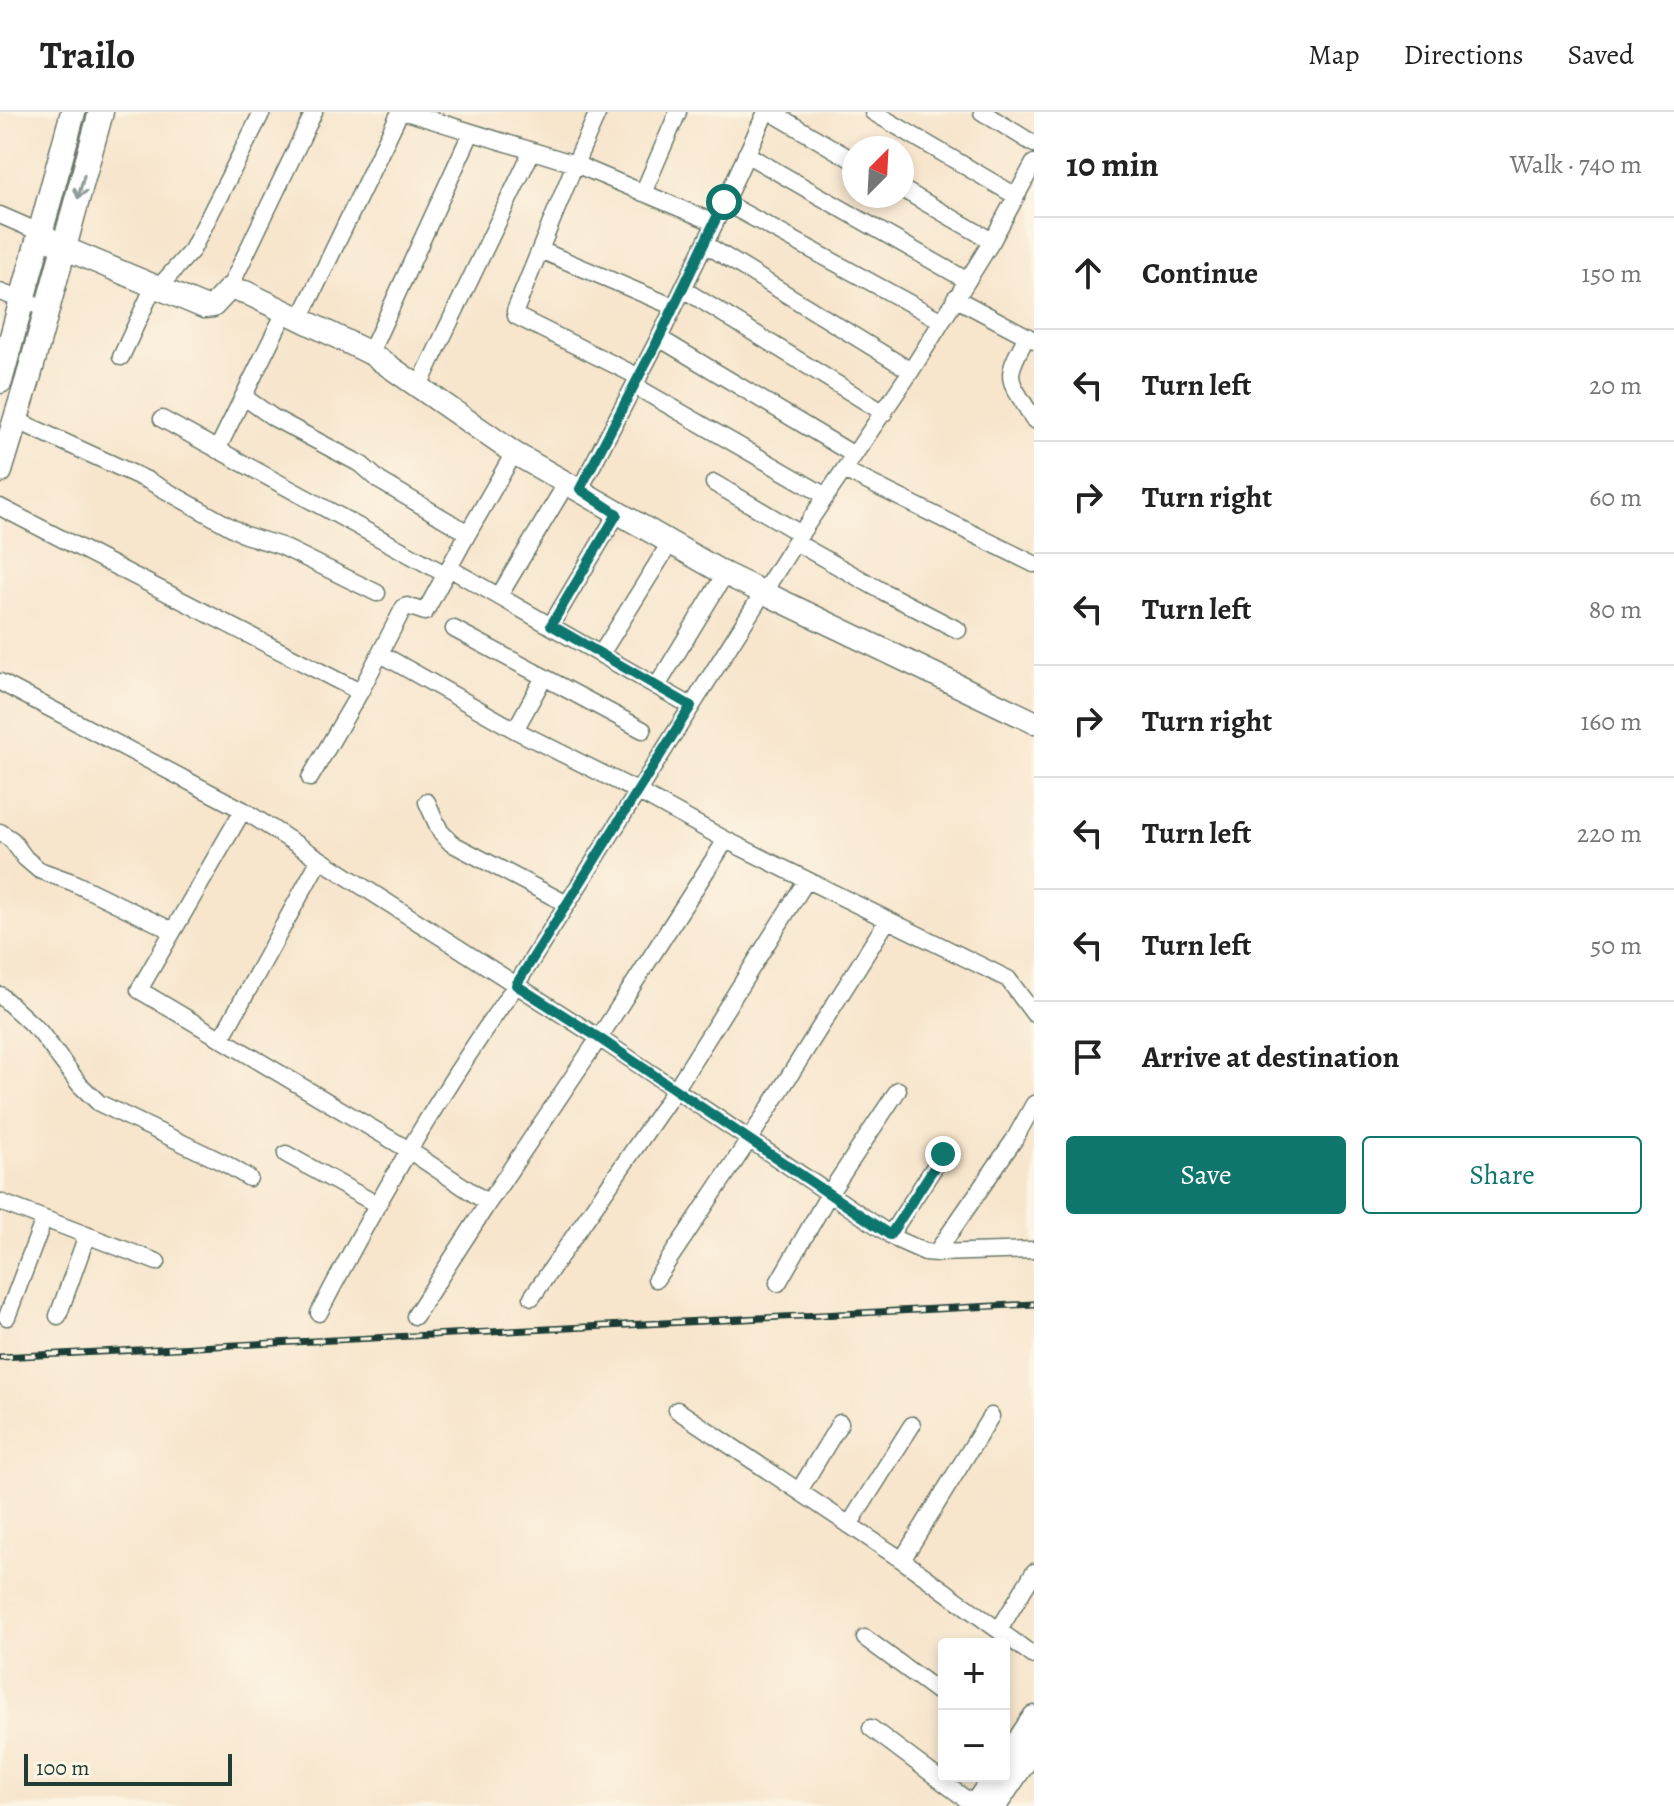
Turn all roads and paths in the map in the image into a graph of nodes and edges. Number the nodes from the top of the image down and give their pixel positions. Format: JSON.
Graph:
{"nodes":[{"id":1,"x":73,"y":112,"type":"edge"},
{"id":2,"x":101,"y":112,"type":"edge"},
{"id":3,"x":262,"y":112,"type":"edge"},
{"id":4,"x":314,"y":112,"type":"edge"},
{"id":5,"x":403,"y":112,"type":"edge"},
{"id":6,"x":598,"y":112,"type":"edge"},
{"id":7,"x":678,"y":112,"type":"edge"},
{"id":8,"x":768,"y":112,"type":"edge"},
{"id":9,"x":873,"y":112,"type":"edge"},
{"id":10,"x":982,"y":112,"type":"edge"},
{"id":11,"x":471,"y":133,"type":"junction"},
{"id":12,"x":1034,"y":144,"type":"edge"},
{"id":13,"x":532,"y":151,"type":"junction"},
{"id":14,"x":746,"y":154,"type":"junction"},
{"id":15,"x":842,"y":154,"type":"edge"},
{"id":16,"x":575,"y":164,"type":"junction"},
{"id":17,"x":1033,"y":167,"type":"edge"},
{"id":18,"x":643,"y":193,"type":"junction"},
{"id":19,"x":914,"y":196,"type":"edge"},
{"id":20,"x":1016,"y":196,"type":"junction"},
{"id":21,"x":724,"y":202,"type":"junction"},
{"id":22,"x":0,"y":215,"type":"edge"},
{"id":23,"x":715,"y":223,"type":"junction"},
{"id":24,"x":39,"y":232,"type":"junction"},
{"id":25,"x":992,"y":241,"type":"junction"},
{"id":26,"x":705,"y":244,"type":"junction"},
{"id":27,"x":64,"y":248,"type":"junction"},
{"id":28,"x":540,"y":250,"type":"junction"},
{"id":29,"x":966,"y":280,"type":"junction"},
{"id":30,"x":156,"y":287,"type":"junction"},
{"id":31,"x":229,"y":289,"type":"junction"},
{"id":32,"x":683,"y":289,"type":"junction"},
{"id":33,"x":0,"y":292,"type":"edge"},
{"id":34,"x":955,"y":298,"type":"junction"},
{"id":35,"x":23,"y":302,"type":"junction"},
{"id":36,"x":674,"y":307,"type":"junction"},
{"id":37,"x":47,"y":309,"type":"junction"},
{"id":38,"x":292,"y":315,"type":"junction"},
{"id":39,"x":942,"y":321,"type":"junction"},
{"id":40,"x":659,"y":338,"type":"junction"},
{"id":41,"x":1030,"y":338,"type":"edge"},
{"id":42,"x":370,"y":353,"type":"junction"},
{"id":43,"x":121,"y":357,"type":"dead end"},
{"id":44,"x":911,"y":371,"type":"junction"},
{"id":45,"x":0,"y":381,"type":"edge"},
{"id":46,"x":637,"y":382,"type":"junction"},
{"id":47,"x":419,"y":386,"type":"junction"},
{"id":48,"x":244,"y":397,"type":"junction"},
{"id":49,"x":884,"y":413,"type":"junction"},
{"id":50,"x":162,"y":419,"type":"dead end"},
{"id":51,"x":16,"y":420,"type":"junction"},
{"id":52,"x":1034,"y":420,"type":"edge"},
{"id":53,"x":217,"y":450,"type":"junction"},
{"id":54,"x":514,"y":453,"type":"junction"},
{"id":55,"x":854,"y":455,"type":"junction"},
{"id":56,"x":844,"y":470,"type":"junction"},
{"id":57,"x":0,"y":471,"type":"edge"},
{"id":58,"x":714,"y":483,"type":"dead end"},
{"id":59,"x":573,"y":486,"type":"junction"},
{"id":60,"x":826,"y":496,"type":"junction"},
{"id":61,"x":0,"y":507,"type":"edge"},
{"id":62,"x":617,"y":514,"type":"junction"},
{"id":63,"x":468,"y":533,"type":"junction"},
{"id":64,"x":798,"y":538,"type":"junction"},
{"id":65,"x":670,"y":543,"type":"junction"},
{"id":66,"x":1034,"y":564,"type":"edge"},
{"id":67,"x":447,"y":571,"type":"junction"},
{"id":68,"x":725,"y":574,"type":"junction"},
{"id":69,"x":377,"y":593,"type":"dead end"},
{"id":70,"x":763,"y":593,"type":"junction"},
{"id":71,"x":499,"y":596,"type":"junction"},
{"id":72,"x":551,"y":625,"type":"junction"},
{"id":73,"x":454,"y":629,"type":"dead end"},
{"id":74,"x":958,"y":630,"type":"dead end"},
{"id":75,"x":381,"y":654,"type":"junction"},
{"id":76,"x":601,"y":654,"type":"junction"},
{"id":77,"x":544,"y":677,"type":"junction"},
{"id":78,"x":0,"y":682,"type":"edge"},
{"id":79,"x":657,"y":686,"type":"junction"},
{"id":80,"x":360,"y":692,"type":"junction"},
{"id":81,"x":691,"y":706,"type":"junction"},
{"id":82,"x":1034,"y":722,"type":"edge"},
{"id":83,"x":515,"y":730,"type":"junction"},
{"id":84,"x":643,"y":730,"type":"dead end"},
{"id":85,"x":310,"y":778,"type":"dead end"},
{"id":86,"x":637,"y":791,"type":"junction"},
{"id":87,"x":427,"y":802,"type":"dead end"},
{"id":88,"x":243,"y":810,"type":"junction"},
{"id":89,"x":0,"y":832,"type":"edge"},
{"id":90,"x":726,"y":840,"type":"junction"},
{"id":91,"x":320,"y":859,"type":"junction"},
{"id":92,"x":806,"y":881,"type":"junction"},
{"id":93,"x":567,"y":904,"type":"junction"},
{"id":94,"x":887,"y":921,"type":"junction"},
{"id":95,"x":173,"y":931,"type":"junction"},
{"id":96,"x":516,"y":985,"type":"junction"},
{"id":97,"x":0,"y":995,"type":"edge"},
{"id":98,"x":1034,"y":1014,"type":"edge"},
{"id":99,"x":599,"y":1038,"type":"junction"},
{"id":100,"x":221,"y":1039,"type":"junction"},
{"id":101,"x":675,"y":1090,"type":"junction"},
{"id":102,"x":898,"y":1090,"type":"dead end"},
{"id":103,"x":1034,"y":1104,"type":"edge"},
{"id":104,"x":749,"y":1140,"type":"junction"},
{"id":105,"x":407,"y":1149,"type":"junction"},
{"id":106,"x":286,"y":1154,"type":"dead end"},
{"id":107,"x":943,"y":1154,"type":"dead end"},
{"id":108,"x":249,"y":1178,"type":"dead end"},
{"id":109,"x":829,"y":1194,"type":"junction"},
{"id":110,"x":0,"y":1202,"type":"edge"},
{"id":111,"x":488,"y":1203,"type":"junction"},
{"id":112,"x":376,"y":1204,"type":"junction"},
{"id":113,"x":44,"y":1219,"type":"junction"},
{"id":114,"x":87,"y":1235,"type":"junction"},
{"id":115,"x":890,"y":1235,"type":"junction"},
{"id":116,"x":1034,"y":1250,"type":"edge"},
{"id":117,"x":936,"y":1253,"type":"junction"},
{"id":118,"x":157,"y":1262,"type":"dead end"},
{"id":119,"x":656,"y":1279,"type":"dead end"},
{"id":120,"x":778,"y":1283,"type":"dead end"},
{"id":121,"x":532,"y":1297,"type":"dead end"},
{"id":122,"x":319,"y":1313,"type":"dead end"},
{"id":123,"x":58,"y":1316,"type":"dead end"},
{"id":124,"x":415,"y":1316,"type":"dead end"},
{"id":125,"x":7,"y":1317,"type":"dead end"},
{"id":126,"x":677,"y":1410,"type":"dead end"},
{"id":127,"x":991,"y":1416,"type":"dead end"},
{"id":128,"x":840,"y":1423,"type":"dead end"},
{"id":129,"x":912,"y":1425,"type":"dead end"},
{"id":130,"x":799,"y":1491,"type":"junction"},
{"id":131,"x":849,"y":1525,"type":"junction"},
{"id":132,"x":902,"y":1560,"type":"junction"},
{"id":133,"x":1034,"y":1572,"type":"edge"},
{"id":134,"x":999,"y":1630,"type":"junction"},
{"id":135,"x":865,"y":1638,"type":"dead end"},
{"id":136,"x":1034,"y":1656,"type":"edge"},
{"id":137,"x":938,"y":1692,"type":"edge"},
{"id":138,"x":1034,"y":1717,"type":"edge"},
{"id":139,"x":871,"y":1728,"type":"dead end"},
{"id":140,"x":1019,"y":1755,"type":"edge"},
{"id":141,"x":991,"y":1782,"type":"edge"},
{"id":142,"x":974,"y":1806,"type":"edge"},
{"id":143,"x":995,"y":1806,"type":"edge"}],
"edges":[{"from":1,"to":24,"type":"main road"},
{"from":2,"to":27,"type":"main road","one_way":true},
{"from":3,"to":30,"type":"street"},
{"from":4,"to":31,"type":"street"},
{"from":5,"to":11,"type":"street"},
{"from":5,"to":38,"type":"street"},
{"from":6,"to":16,"type":"street"},
{"from":7,"to":18,"type":"street"},
{"from":8,"to":14,"type":"street"},
{"from":8,"to":15,"type":"street"},
{"from":9,"to":20,"type":"street"},
{"from":10,"to":12,"type":"street"},
{"from":11,"to":13,"type":"street"},
{"from":11,"to":42,"type":"street"},
{"from":13,"to":16,"type":"street"},
{"from":13,"to":47,"type":"street"},
{"from":14,"to":21,"type":"street"},
{"from":14,"to":29,"type":"street"},
{"from":16,"to":18,"type":"street"},
{"from":16,"to":28,"type":"street"},
{"from":17,"to":20,"type":"street"},
{"from":18,"to":23,"type":"street"},
{"from":19,"to":25,"type":"street"},
{"from":20,"to":25,"type":"street"},
{"from":21,"to":23,"type":"street"},
{"from":21,"to":39,"type":"street"},
{"from":22,"to":24,"type":"street"},
{"from":23,"to":26,"type":"street"},
{"from":24,"to":27,"type":"street"},
{"from":24,"to":35,"type":"main road"},
{"from":25,"to":29,"type":"street"},
{"from":26,"to":32,"type":"street"},
{"from":26,"to":44,"type":"street"},
{"from":27,"to":30,"type":"street"},
{"from":27,"to":37,"type":"main road"},
{"from":28,"to":36,"type":"street"},
{"from":28,"to":46,"type":"street"},
{"from":29,"to":34,"type":"street"},
{"from":30,"to":31,"type":"street"},
{"from":30,"to":43,"type":"street"},
{"from":31,"to":38,"type":"street"},
{"from":32,"to":36,"type":"street"},
{"from":32,"to":49,"type":"street"},
{"from":33,"to":35,"type":"street"},
{"from":34,"to":39,"type":"street"},
{"from":34,"to":41,"type":"street"},
{"from":35,"to":37,"type":"street"},
{"from":35,"to":45,"type":"main road"},
{"from":36,"to":40,"type":"street"},
{"from":37,"to":51,"type":"main road"},
{"from":38,"to":42,"type":"street"},
{"from":38,"to":48,"type":"street"},
{"from":39,"to":44,"type":"street"},
{"from":40,"to":46,"type":"street"},
{"from":40,"to":55,"type":"street"},
{"from":41,"to":52,"type":"street"},
{"from":42,"to":47,"type":"street"},
{"from":44,"to":49,"type":"street"},
{"from":46,"to":59,"type":"street"},
{"from":46,"to":60,"type":"street"},
{"from":47,"to":54,"type":"street"},
{"from":48,"to":53,"type":"street"},
{"from":48,"to":63,"type":"street"},
{"from":49,"to":55,"type":"street"},
{"from":50,"to":53,"type":"street"},
{"from":51,"to":57,"type":"main road"},
{"from":51,"to":69,"type":"street"},
{"from":53,"to":67,"type":"street"},
{"from":54,"to":59,"type":"street"},
{"from":54,"to":63,"type":"street"},
{"from":55,"to":56,"type":"street"},
{"from":56,"to":60,"type":"street"},
{"from":56,"to":66,"type":"street"},
{"from":58,"to":64,"type":"street"},
{"from":59,"to":62,"type":"street"},
{"from":59,"to":71,"type":"street"},
{"from":60,"to":64,"type":"street"},
{"from":61,"to":80,"type":"street"},
{"from":62,"to":65,"type":"street"},
{"from":62,"to":72,"type":"street"},
{"from":63,"to":67,"type":"street"},
{"from":64,"to":70,"type":"street"},
{"from":64,"to":74,"type":"street"},
{"from":65,"to":68,"type":"street"},
{"from":65,"to":76,"type":"street"},
{"from":67,"to":71,"type":"street"},
{"from":67,"to":75,"type":"street"},
{"from":68,"to":70,"type":"street"},
{"from":68,"to":79,"type":"street"},
{"from":70,"to":81,"type":"street"},
{"from":70,"to":82,"type":"street"},
{"from":71,"to":72,"type":"street"},
{"from":72,"to":76,"type":"street"},
{"from":73,"to":77,"type":"street"},
{"from":75,"to":80,"type":"street"},
{"from":75,"to":83,"type":"street"},
{"from":76,"to":79,"type":"street"},
{"from":77,"to":83,"type":"street"},
{"from":77,"to":84,"type":"street"},
{"from":78,"to":88,"type":"street"},
{"from":79,"to":81,"type":"street"},
{"from":80,"to":85,"type":"street"},
{"from":81,"to":86,"type":"street"},
{"from":83,"to":86,"type":"street"},
{"from":86,"to":90,"type":"street"},
{"from":86,"to":93,"type":"street"},
{"from":87,"to":93,"type":"street"},
{"from":88,"to":91,"type":"street"},
{"from":88,"to":95,"type":"street"},
{"from":89,"to":95,"type":"street"},
{"from":90,"to":92,"type":"street"},
{"from":90,"to":99,"type":"street"},
{"from":91,"to":96,"type":"street"},
{"from":91,"to":100,"type":"street"},
{"from":92,"to":94,"type":"street"},
{"from":92,"to":101,"type":"street"},
{"from":93,"to":96,"type":"street"},
{"from":94,"to":98,"type":"street"},
{"from":94,"to":104,"type":"street"},
{"from":95,"to":100,"type":"street"},
{"from":96,"to":99,"type":"street"},
{"from":96,"to":105,"type":"street"},
{"from":97,"to":108,"type":"street"},
{"from":99,"to":101,"type":"street"},
{"from":99,"to":111,"type":"street"},
{"from":100,"to":105,"type":"street"},
{"from":101,"to":104,"type":"street"},
{"from":101,"to":121,"type":"street"},
{"from":102,"to":109,"type":"street"},
{"from":103,"to":117,"type":"street"},
{"from":104,"to":109,"type":"street"},
{"from":104,"to":119,"type":"street"},
{"from":105,"to":111,"type":"street"},
{"from":105,"to":112,"type":"street"},
{"from":106,"to":112,"type":"street"},
{"from":107,"to":115,"type":"street"},
{"from":109,"to":115,"type":"street"},
{"from":109,"to":120,"type":"street"},
{"from":110,"to":113,"type":"street"},
{"from":111,"to":124,"type":"street"},
{"from":112,"to":122,"type":"street"},
{"from":113,"to":114,"type":"street"},
{"from":113,"to":125,"type":"street"},
{"from":114,"to":118,"type":"street"},
{"from":114,"to":123,"type":"street"},
{"from":115,"to":117,"type":"street"},
{"from":116,"to":117,"type":"street"},
{"from":126,"to":130,"type":"street"},
{"from":127,"to":132,"type":"street"},
{"from":128,"to":130,"type":"street"},
{"from":129,"to":131,"type":"street"},
{"from":130,"to":131,"type":"street"},
{"from":131,"to":132,"type":"street"},
{"from":132,"to":134,"type":"street"},
{"from":133,"to":134,"type":"street"},
{"from":134,"to":136,"type":"street"},
{"from":135,"to":137,"type":"street"},
{"from":138,"to":140,"type":"street"},
{"from":139,"to":142,"type":"street"},
{"from":140,"to":143,"type":"street"},
{"from":141,"to":142,"type":"street"}]}
